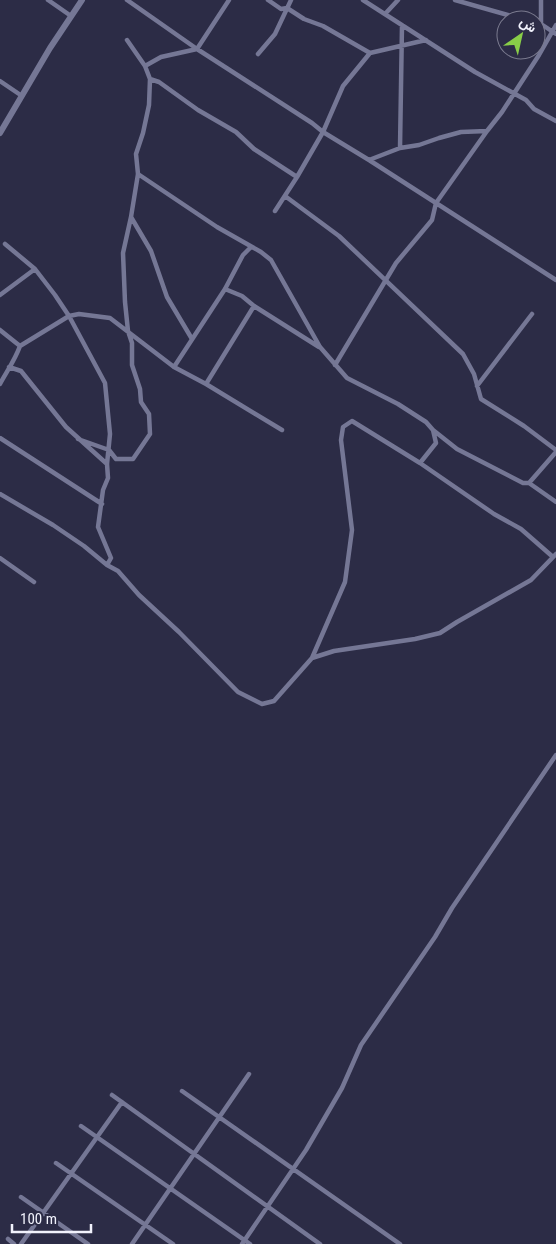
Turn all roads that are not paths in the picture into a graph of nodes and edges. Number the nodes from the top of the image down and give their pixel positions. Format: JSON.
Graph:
{"nodes":[{"id":1,"x":48,"y":0,"type":"edge"},
{"id":2,"x":82,"y":0,"type":"edge"},
{"id":3,"x":127,"y":0,"type":"edge"},
{"id":4,"x":229,"y":0,"type":"edge"},
{"id":5,"x":268,"y":0,"type":"edge"},
{"id":6,"x":291,"y":0,"type":"edge"},
{"id":7,"x":363,"y":0,"type":"edge"},
{"id":8,"x":398,"y":0,"type":"edge"},
{"id":9,"x":458,"y":1,"type":"edge"},
{"id":10,"x":287,"y":8,"type":"junction"},
{"id":11,"x":496,"y":12,"type":"edge"},
{"id":12,"x":385,"y":14,"type":"junction"},
{"id":13,"x":71,"y":16,"type":"junction"},
{"id":14,"x":402,"y":25,"type":"junction"},
{"id":15,"x":556,"y":25,"type":"edge"},
{"id":16,"x":554,"y":32,"type":"edge"},
{"id":17,"x":127,"y":40,"type":"dead end"},
{"id":18,"x":426,"y":40,"type":"junction"},
{"id":19,"x":401,"y":47,"type":"junction"},
{"id":20,"x":197,"y":49,"type":"junction"},
{"id":21,"x":370,"y":53,"type":"junction"},
{"id":22,"x":258,"y":54,"type":"dead end"},
{"id":23,"x":145,"y":66,"type":"junction"},
{"id":24,"x":150,"y":80,"type":"junction"},
{"id":25,"x":0,"y":81,"type":"edge"},
{"id":26,"x":514,"y":94,"type":"junction"},
{"id":27,"x":22,"y":96,"type":"junction"},
{"id":28,"x":556,"y":121,"type":"edge"},
{"id":29,"x":487,"y":131,"type":"junction"},
{"id":30,"x":323,"y":132,"type":"junction"},
{"id":31,"x":0,"y":133,"type":"edge"},
{"id":32,"x":400,"y":148,"type":"junction"},
{"id":33,"x":369,"y":160,"type":"junction"},
{"id":34,"x":138,"y":174,"type":"junction"},
{"id":35,"x":297,"y":178,"type":"junction"},
{"id":36,"x":285,"y":196,"type":"junction"},
{"id":37,"x":436,"y":203,"type":"junction"},
{"id":38,"x":275,"y":211,"type":"dead end"},
{"id":39,"x":131,"y":217,"type":"junction"},
{"id":40,"x":5,"y":244,"type":"dead end"},
{"id":41,"x":251,"y":247,"type":"junction"},
{"id":42,"x":35,"y":269,"type":"junction"},
{"id":43,"x":385,"y":280,"type":"junction"},
{"id":44,"x":556,"y":280,"type":"edge"},
{"id":45,"x":225,"y":289,"type":"junction"},
{"id":46,"x":0,"y":295,"type":"edge"},
{"id":47,"x":254,"y":306,"type":"junction"},
{"id":48,"x":532,"y":314,"type":"dead end"},
{"id":49,"x":69,"y":316,"type":"junction"},
{"id":50,"x":0,"y":330,"type":"edge"},
{"id":51,"x":128,"y":331,"type":"junction"},
{"id":52,"x":192,"y":339,"type":"junction"},
{"id":53,"x":20,"y":346,"type":"junction"},
{"id":54,"x":320,"y":347,"type":"junction"},
{"id":55,"x":335,"y":365,"type":"junction"},
{"id":56,"x":9,"y":367,"type":"junction"},
{"id":57,"x":174,"y":367,"type":"junction"},
{"id":58,"x":0,"y":384,"type":"edge"},
{"id":59,"x":206,"y":384,"type":"junction"},
{"id":60,"x":477,"y":386,"type":"junction"},
{"id":61,"x":282,"y":430,"type":"dead end"},
{"id":62,"x":433,"y":430,"type":"junction"},
{"id":63,"x":0,"y":438,"type":"edge"},
{"id":64,"x":78,"y":439,"type":"junction"},
{"id":65,"x":109,"y":450,"type":"junction"},
{"id":66,"x":556,"y":451,"type":"edge"},
{"id":67,"x":420,"y":463,"type":"junction"},
{"id":68,"x":107,"y":464,"type":"junction"},
{"id":69,"x":529,"y":483,"type":"junction"},
{"id":70,"x":0,"y":494,"type":"edge"},
{"id":71,"x":556,"y":502,"type":"edge"},
{"id":72,"x":102,"y":504,"type":"junction"},
{"id":73,"x":554,"y":555,"type":"edge"},
{"id":74,"x":0,"y":558,"type":"edge"},
{"id":75,"x":107,"y":565,"type":"junction"},
{"id":76,"x":34,"y":582,"type":"dead end"},
{"id":77,"x":312,"y":658,"type":"junction"},
{"id":78,"x":556,"y":755,"type":"edge"},
{"id":79,"x":249,"y":1074,"type":"dead end"},
{"id":80,"x":182,"y":1091,"type":"dead end"},
{"id":81,"x":112,"y":1095,"type":"dead end"},
{"id":82,"x":122,"y":1102,"type":"junction"},
{"id":83,"x":220,"y":1116,"type":"junction"},
{"id":84,"x":81,"y":1126,"type":"dead end"},
{"id":85,"x":97,"y":1137,"type":"junction"},
{"id":86,"x":194,"y":1153,"type":"junction"},
{"id":87,"x":56,"y":1163,"type":"dead end"},
{"id":88,"x":294,"y":1168,"type":"junction"},
{"id":89,"x":71,"y":1173,"type":"junction"},
{"id":90,"x":170,"y":1188,"type":"junction"},
{"id":91,"x":22,"y":1197,"type":"dead end"},
{"id":92,"x":268,"y":1207,"type":"junction"},
{"id":93,"x":43,"y":1212,"type":"junction"},
{"id":94,"x":145,"y":1225,"type":"junction"},
{"id":95,"x":8,"y":1239,"type":"dead end"},
{"id":96,"x":244,"y":1242,"type":"edge"},
{"id":97,"x":14,"y":1244,"type":"edge"},
{"id":98,"x":21,"y":1244,"type":"edge"},
{"id":99,"x":88,"y":1244,"type":"edge"},
{"id":100,"x":132,"y":1244,"type":"edge"},
{"id":101,"x":173,"y":1244,"type":"edge"},
{"id":102,"x":250,"y":1244,"type":"edge"},
{"id":103,"x":320,"y":1244,"type":"edge"},
{"id":104,"x":400,"y":1244,"type":"edge"}],
"edges":[{"from":1,"to":13,"type":"street"},
{"from":2,"to":13,"type":"main road"},
{"from":3,"to":20,"type":"street"},
{"from":4,"to":20,"type":"street"},
{"from":5,"to":10,"type":"street"},
{"from":6,"to":10,"type":"street"},
{"from":7,"to":12,"type":"street"},
{"from":8,"to":12,"type":"street"},
{"from":9,"to":11,"type":"street"},
{"from":10,"to":21,"type":"street"},
{"from":10,"to":22,"type":"street"},
{"from":12,"to":14,"type":"street"},
{"from":13,"to":27,"type":"main road"},
{"from":14,"to":18,"type":"street"},
{"from":14,"to":19,"type":"street"},
{"from":15,"to":16,"type":"street"},
{"from":16,"to":26,"type":"street"},
{"from":17,"to":23,"type":"street"},
{"from":18,"to":19,"type":"street"},
{"from":18,"to":26,"type":"street"},
{"from":19,"to":21,"type":"street"},
{"from":19,"to":32,"type":"street"},
{"from":20,"to":23,"type":"street"},
{"from":20,"to":30,"type":"street"},
{"from":21,"to":30,"type":"street"},
{"from":23,"to":24,"type":"street"},
{"from":24,"to":34,"type":"street"},
{"from":24,"to":35,"type":"street"},
{"from":25,"to":27,"type":"street"},
{"from":26,"to":28,"type":"street"},
{"from":26,"to":29,"type":"street"},
{"from":27,"to":31,"type":"main road"},
{"from":29,"to":32,"type":"street"},
{"from":29,"to":37,"type":"street"},
{"from":30,"to":33,"type":"street"},
{"from":30,"to":35,"type":"street"},
{"from":32,"to":33,"type":"street"},
{"from":33,"to":37,"type":"street"},
{"from":34,"to":39,"type":"street"},
{"from":34,"to":41,"type":"street"},
{"from":35,"to":36,"type":"street"},
{"from":36,"to":38,"type":"street"},
{"from":36,"to":43,"type":"street"},
{"from":37,"to":43,"type":"street"},
{"from":37,"to":44,"type":"street"},
{"from":39,"to":51,"type":"street"},
{"from":39,"to":52,"type":"street"},
{"from":40,"to":42,"type":"street"},
{"from":41,"to":45,"type":"street"},
{"from":41,"to":54,"type":"street"},
{"from":42,"to":46,"type":"street"},
{"from":42,"to":49,"type":"street"},
{"from":43,"to":55,"type":"street"},
{"from":43,"to":60,"type":"street"},
{"from":45,"to":47,"type":"street"},
{"from":45,"to":52,"type":"street"},
{"from":47,"to":54,"type":"street"},
{"from":47,"to":59,"type":"street"},
{"from":48,"to":60,"type":"street"},
{"from":49,"to":51,"type":"street"},
{"from":49,"to":53,"type":"street"},
{"from":49,"to":65,"type":"street"},
{"from":50,"to":53,"type":"street"},
{"from":51,"to":57,"type":"street"},
{"from":51,"to":65,"type":"street"},
{"from":52,"to":57,"type":"street"},
{"from":53,"to":56,"type":"street"},
{"from":54,"to":55,"type":"street"},
{"from":55,"to":62,"type":"street"},
{"from":56,"to":58,"type":"street"},
{"from":56,"to":64,"type":"street"},
{"from":57,"to":59,"type":"street"},
{"from":59,"to":61,"type":"street"},
{"from":60,"to":66,"type":"street"},
{"from":62,"to":67,"type":"street"},
{"from":62,"to":69,"type":"street"},
{"from":63,"to":72,"type":"street"},
{"from":64,"to":65,"type":"street"},
{"from":64,"to":68,"type":"street"},
{"from":65,"to":68,"type":"street"},
{"from":66,"to":69,"type":"street"},
{"from":67,"to":73,"type":"street"},
{"from":67,"to":77,"type":"street"},
{"from":68,"to":72,"type":"street"},
{"from":69,"to":71,"type":"street"},
{"from":70,"to":75,"type":"street"},
{"from":72,"to":75,"type":"street"},
{"from":73,"to":77,"type":"street"},
{"from":74,"to":76,"type":"street"},
{"from":75,"to":77,"type":"street"},
{"from":78,"to":88,"type":"street"},
{"from":79,"to":83,"type":"street"},
{"from":80,"to":83,"type":"street"},
{"from":81,"to":82,"type":"street"},
{"from":82,"to":85,"type":"street"},
{"from":82,"to":86,"type":"street"},
{"from":83,"to":86,"type":"street"},
{"from":83,"to":88,"type":"street"},
{"from":84,"to":85,"type":"street"},
{"from":85,"to":89,"type":"street"},
{"from":85,"to":90,"type":"street"},
{"from":86,"to":90,"type":"street"},
{"from":86,"to":92,"type":"street"},
{"from":87,"to":89,"type":"street"},
{"from":88,"to":92,"type":"street"},
{"from":88,"to":104,"type":"street"},
{"from":89,"to":93,"type":"street"},
{"from":89,"to":94,"type":"street"},
{"from":90,"to":94,"type":"street"},
{"from":90,"to":96,"type":"street"},
{"from":91,"to":93,"type":"street"},
{"from":92,"to":96,"type":"street"},
{"from":92,"to":103,"type":"street"},
{"from":93,"to":98,"type":"street"},
{"from":93,"to":99,"type":"street"},
{"from":94,"to":100,"type":"street"},
{"from":94,"to":101,"type":"street"},
{"from":95,"to":97,"type":"street"},
{"from":96,"to":102,"type":"street"}]}
